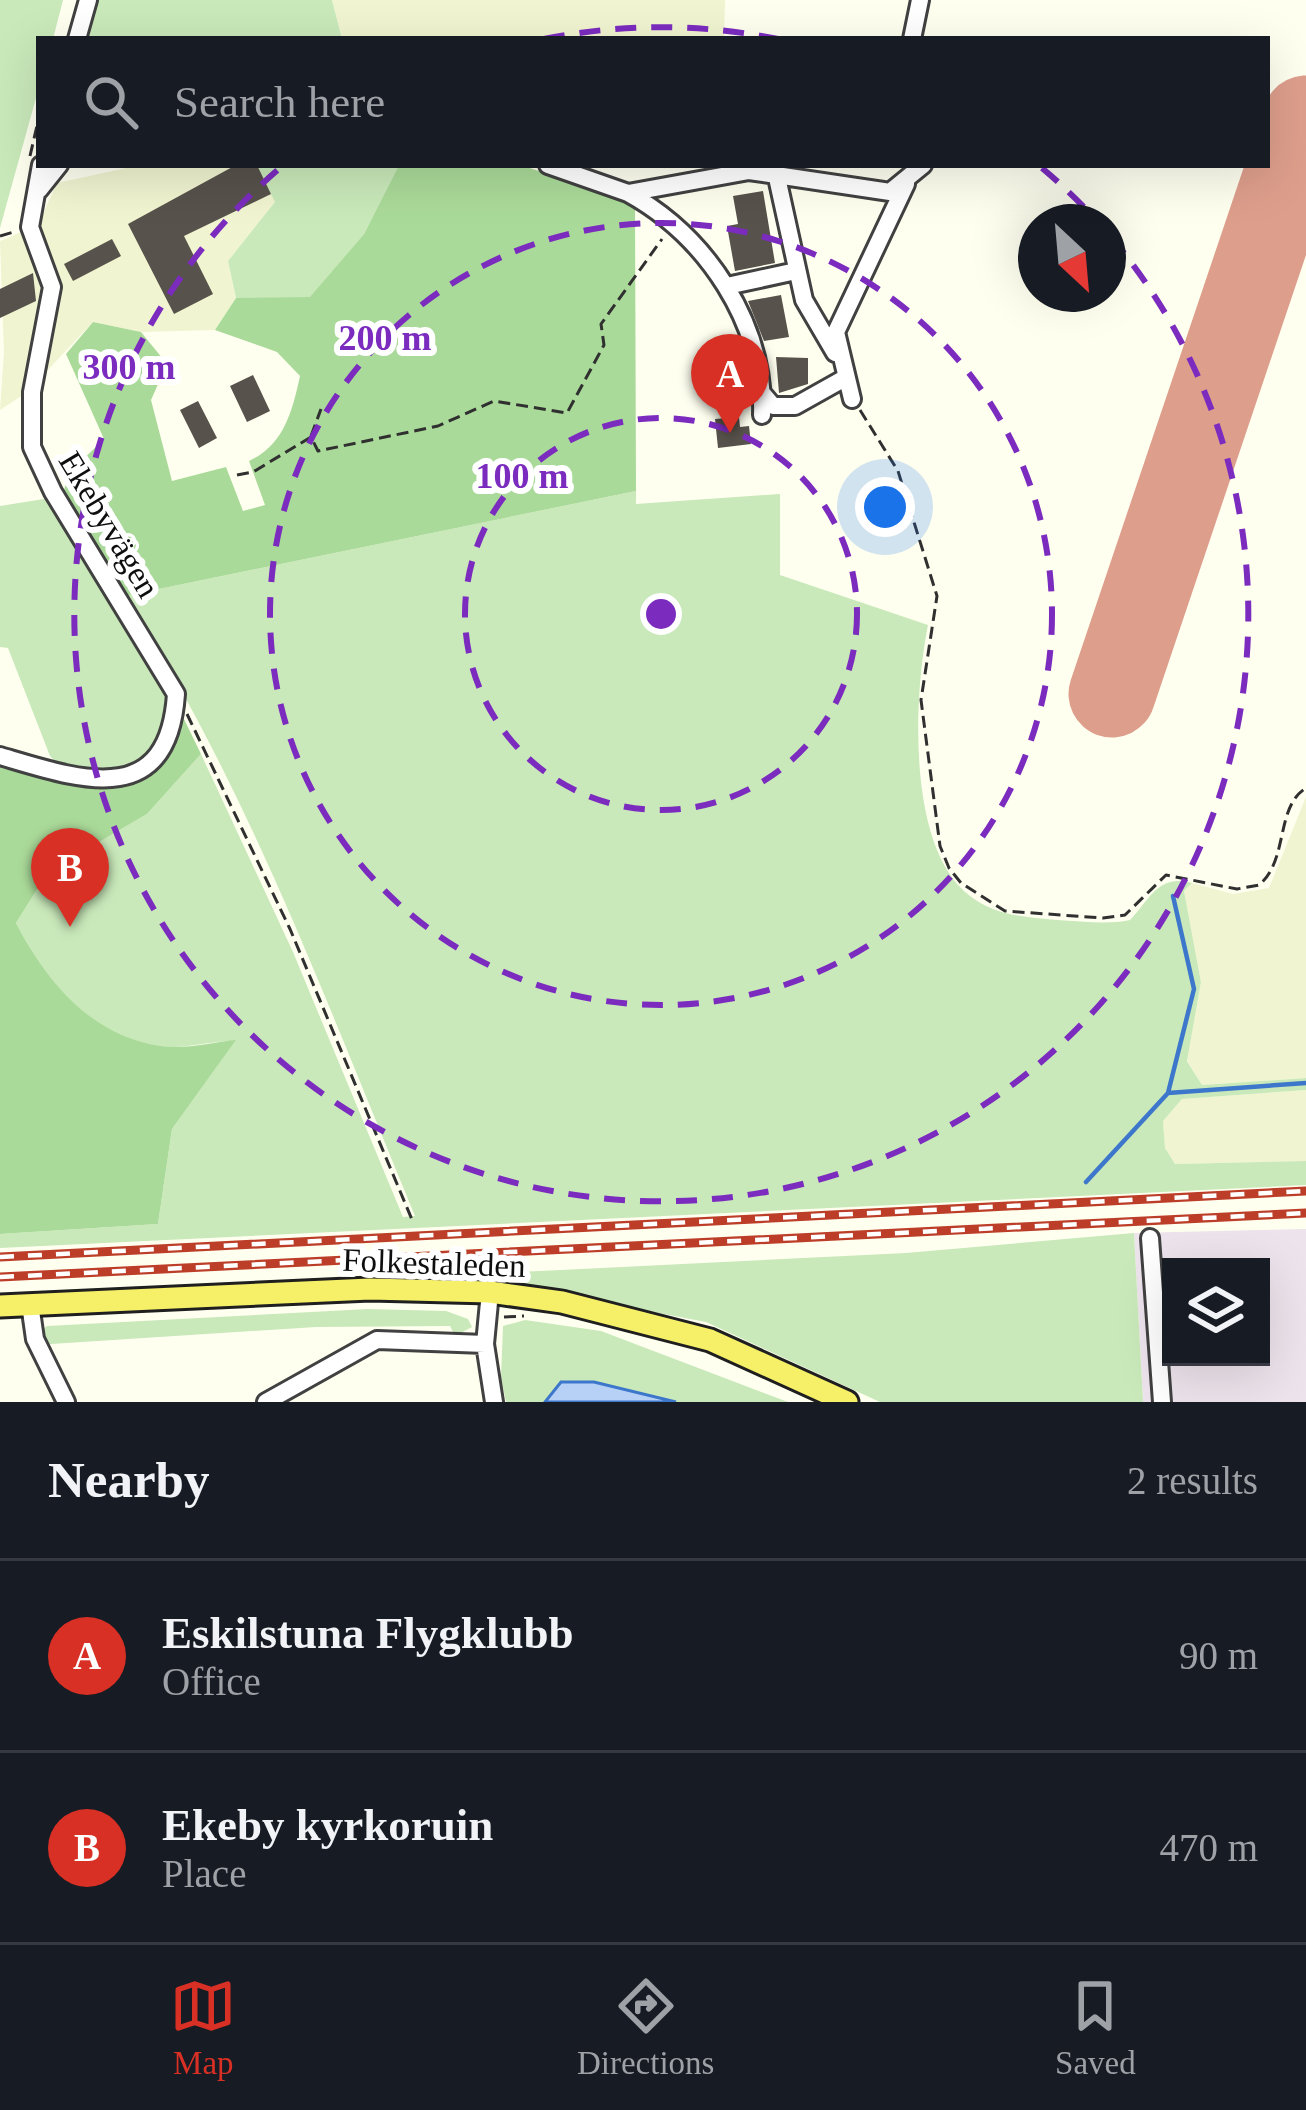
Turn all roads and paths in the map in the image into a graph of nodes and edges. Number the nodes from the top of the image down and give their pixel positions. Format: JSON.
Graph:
{"nodes":[{"id":1,"x":88,"y":0,"type":"edge"},
{"id":2,"x":920,"y":0,"type":"edge"},
{"id":3,"x":78,"y":36,"type":"edge"},
{"id":4,"x":913,"y":36,"type":"edge"},
{"id":5,"x":41,"y":168,"type":"edge"},
{"id":6,"x":57,"y":168,"type":"edge"},
{"id":7,"x":557,"y":168,"type":"edge"},
{"id":8,"x":920,"y":168,"type":"edge"},
{"id":9,"x":776,"y":173,"type":"junction"},
{"id":10,"x":906,"y":184,"type":"junction"},
{"id":11,"x":39,"y":191,"type":"junction"},
{"id":12,"x":628,"y":193,"type":"junction"},
{"id":13,"x":664,"y":213,"type":"junction"},
{"id":14,"x":796,"y":272,"type":"junction"},
{"id":15,"x":728,"y":286,"type":"junction"},
{"id":16,"x":843,"y":369,"type":"junction"},
{"id":17,"x":762,"y":393,"type":"junction"},
{"id":18,"x":852,"y":399,"type":"joint"},
{"id":19,"x":321,"y":409,"type":"dead end"},
{"id":20,"x":762,"y":416,"type":"dead end"},
{"id":21,"x":310,"y":437,"type":"junction"},
{"id":22,"x":237,"y":475,"type":"dead end"},
{"id":23,"x":176,"y":694,"type":"junction"},
{"id":24,"x":0,"y":756,"type":"edge"},
{"id":25,"x":1306,"y":788,"type":"edge"},
{"id":26,"x":413,"y":1222,"type":"dead end"},
{"id":27,"x":1150,"y":1238,"type":"dead end"},
{"id":28,"x":490,"y":1292,"type":"junction"},
{"id":29,"x":30,"y":1304,"type":"junction"},
{"id":30,"x":0,"y":1306,"type":"edge"},
{"id":31,"x":485,"y":1344,"type":"junction"},
{"id":32,"x":66,"y":1402,"type":"edge"},
{"id":33,"x":266,"y":1402,"type":"edge"},
{"id":34,"x":494,"y":1402,"type":"edge"},
{"id":35,"x":847,"y":1402,"type":"edge"},
{"id":36,"x":1162,"y":1402,"type":"edge"}],
"edges":[{"from":1,"to":3,"type":"street"},
{"from":2,"to":4,"type":"street"},
{"from":5,"to":11,"type":"street","name":"Ekebyvägen"},
{"from":6,"to":11,"type":"street"},
{"from":7,"to":12,"type":"street"},
{"from":8,"to":10,"type":"street"},
{"from":9,"to":10,"type":"street"},
{"from":9,"to":12,"type":"street"},
{"from":9,"to":14,"type":"street"},
{"from":10,"to":16,"type":"street"},
{"from":11,"to":23,"type":"street","name":"Ekebyvägen"},
{"from":12,"to":13,"type":"street"},
{"from":13,"to":15,"type":"street"},
{"from":13,"to":21,"type":"path"},
{"from":14,"to":15,"type":"street"},
{"from":14,"to":16,"type":"street"},
{"from":15,"to":17,"type":"street"},
{"from":16,"to":17,"type":"street"},
{"from":16,"to":18,"type":"street"},
{"from":17,"to":20,"type":"street"},
{"from":18,"to":25,"type":"path"},
{"from":19,"to":21,"type":"path"},
{"from":21,"to":22,"type":"path"},
{"from":23,"to":24,"type":"street"},
{"from":23,"to":26,"type":"path"},
{"from":27,"to":36,"type":"street"},
{"from":28,"to":29,"type":"main road","name":"Folkestaleden"},
{"from":28,"to":31,"type":"street"},
{"from":28,"to":35,"type":"main road","name":"Folkestaleden"},
{"from":29,"to":30,"type":"main road","name":"Folkestaleden"},
{"from":29,"to":32,"type":"street"},
{"from":31,"to":33,"type":"street"},
{"from":31,"to":34,"type":"street"}]}
